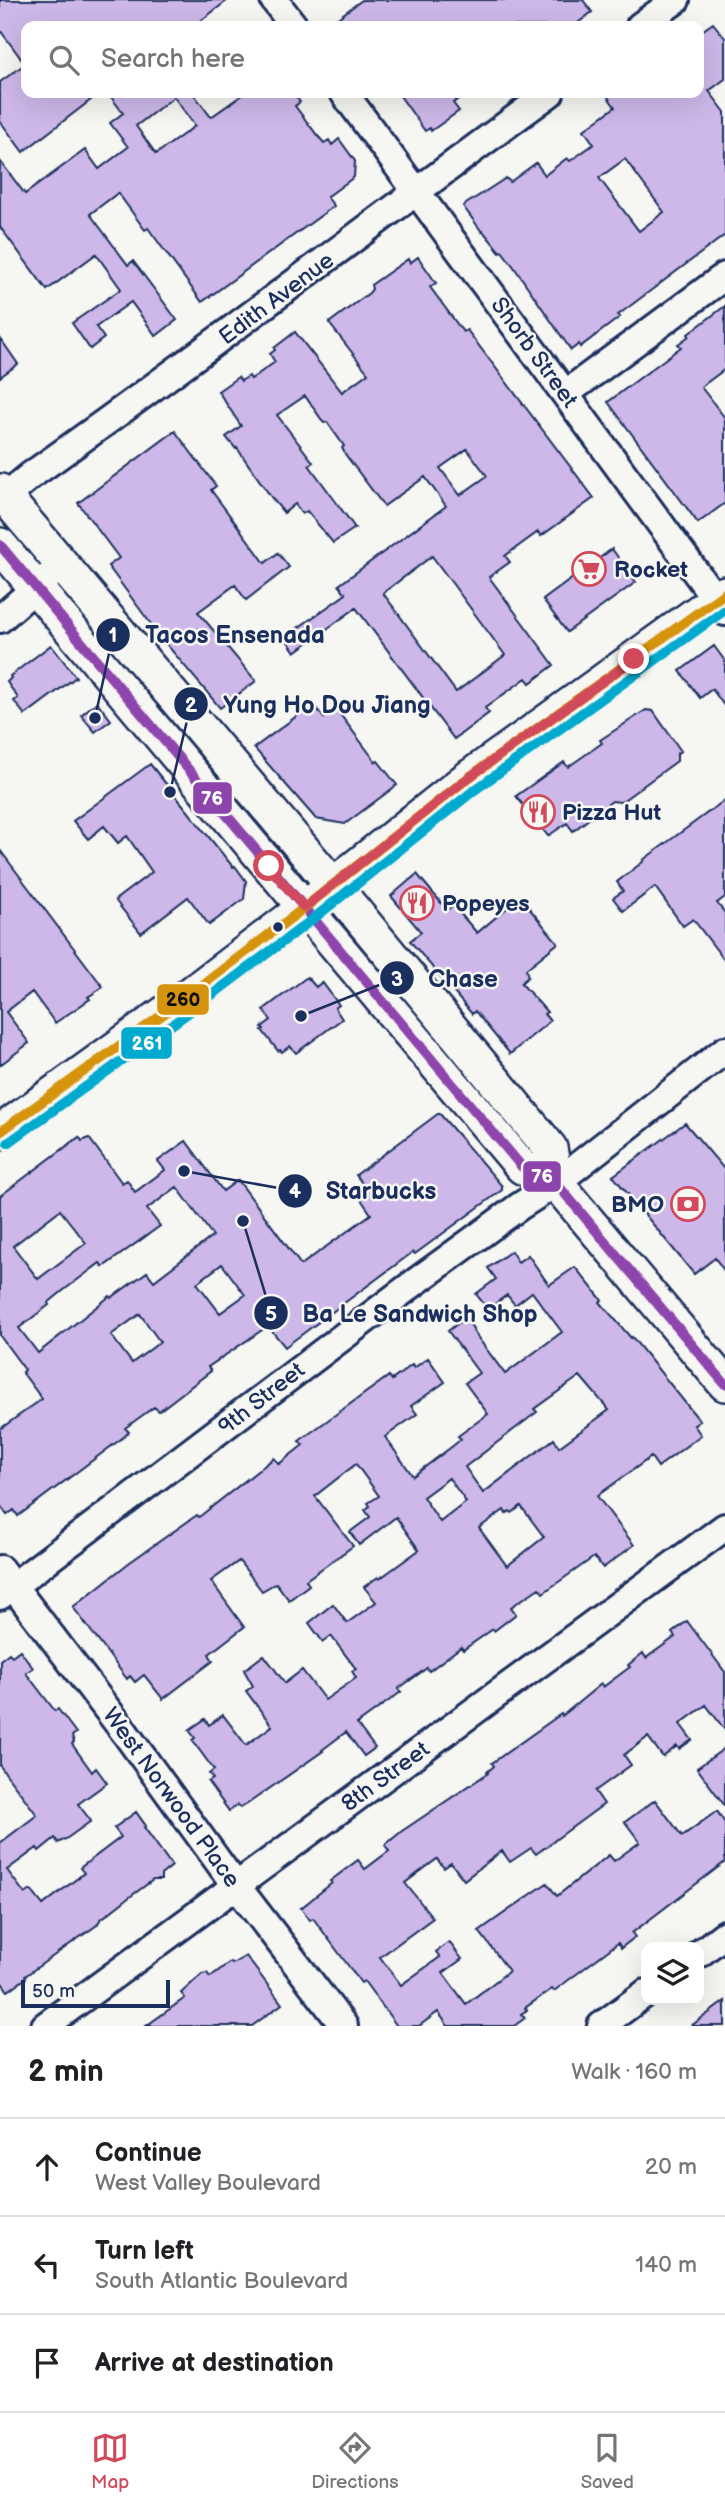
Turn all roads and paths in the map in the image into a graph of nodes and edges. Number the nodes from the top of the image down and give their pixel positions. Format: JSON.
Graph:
{"nodes":[{"id":1,"x":274,"y":0,"type":"edge"},
{"id":2,"x":676,"y":0,"type":"edge"},
{"id":3,"x":289,"y":21,"type":"edge"},
{"id":4,"x":647,"y":21,"type":"edge"},
{"id":5,"x":348,"y":98,"type":"edge"},
{"id":6,"x":543,"y":98,"type":"edge"},
{"id":7,"x":417,"y":190,"type":"junction"},
{"id":8,"x":725,"y":276,"type":"edge"},
{"id":9,"x":565,"y":394,"type":"junction"},
{"id":10,"x":2,"y":496,"type":"edge"},
{"id":11,"x":0,"y":545,"type":"edge"},
{"id":12,"x":62,"y":564,"type":"junction"},
{"id":13,"x":36,"y":588,"type":"junction"},
{"id":14,"x":722,"y":602,"type":"edge"},
{"id":15,"x":0,"y":619,"type":"edge"},
{"id":16,"x":333,"y":885,"type":"junction"},
{"id":17,"x":304,"y":908,"type":"junction"},
{"id":18,"x":725,"y":1050,"type":"edge"},
{"id":19,"x":0,"y":1132,"type":"edge"},
{"id":20,"x":556,"y":1183,"type":"junction"},
{"id":21,"x":725,"y":1384,"type":"edge"},
{"id":22,"x":725,"y":1527,"type":"edge"},
{"id":23,"x":4,"y":1584,"type":"edge"},
{"id":24,"x":237,"y":1886,"type":"junction"},
{"id":25,"x":725,"y":1934,"type":"edge"},
{"id":26,"x":704,"y":1950,"type":"edge"},
{"id":27,"x":641,"y":1997,"type":"edge"},
{"id":28,"x":45,"y":2026,"type":"edge"},
{"id":29,"x":344,"y":2026,"type":"edge"},
{"id":30,"x":601,"y":2026,"type":"edge"}],
"edges":[{"from":1,"to":3,"type":"street"},
{"from":2,"to":4,"type":"street"},
{"from":5,"to":7,"type":"street","name":"Shorb Street"},
{"from":6,"to":7,"type":"street","name":"Edith Avenue"},
{"from":7,"to":9,"type":"street","name":"Shorb Street"},
{"from":7,"to":10,"type":"street","name":"Edith Avenue"},
{"from":8,"to":9,"type":"street"},
{"from":9,"to":14,"type":"street","name":"Shorb Street"},
{"from":10,"to":12,"type":"main road"},
{"from":11,"to":13,"type":"main road"},
{"from":12,"to":13,"type":"street"},
{"from":12,"to":16,"type":"main road"},
{"from":13,"to":15,"type":"street"},
{"from":13,"to":17,"type":"main road"},
{"from":14,"to":16,"type":"main road"},
{"from":16,"to":17,"type":"main road"},
{"from":16,"to":20,"type":"main road"},
{"from":17,"to":19,"type":"main road"},
{"from":17,"to":20,"type":"main road"},
{"from":18,"to":20,"type":"street","name":"9th Street"},
{"from":20,"to":21,"type":"main road"},
{"from":20,"to":23,"type":"street","name":"9th Street"},
{"from":22,"to":24,"type":"street","name":"8th Street"},
{"from":23,"to":24,"type":"street","name":"West Norwood Place"},
{"from":24,"to":28,"type":"street","name":"8th Street"},
{"from":24,"to":29,"type":"street","name":"West Norwood Place"},
{"from":25,"to":26,"type":"street"},
{"from":27,"to":30,"type":"street"}]}
